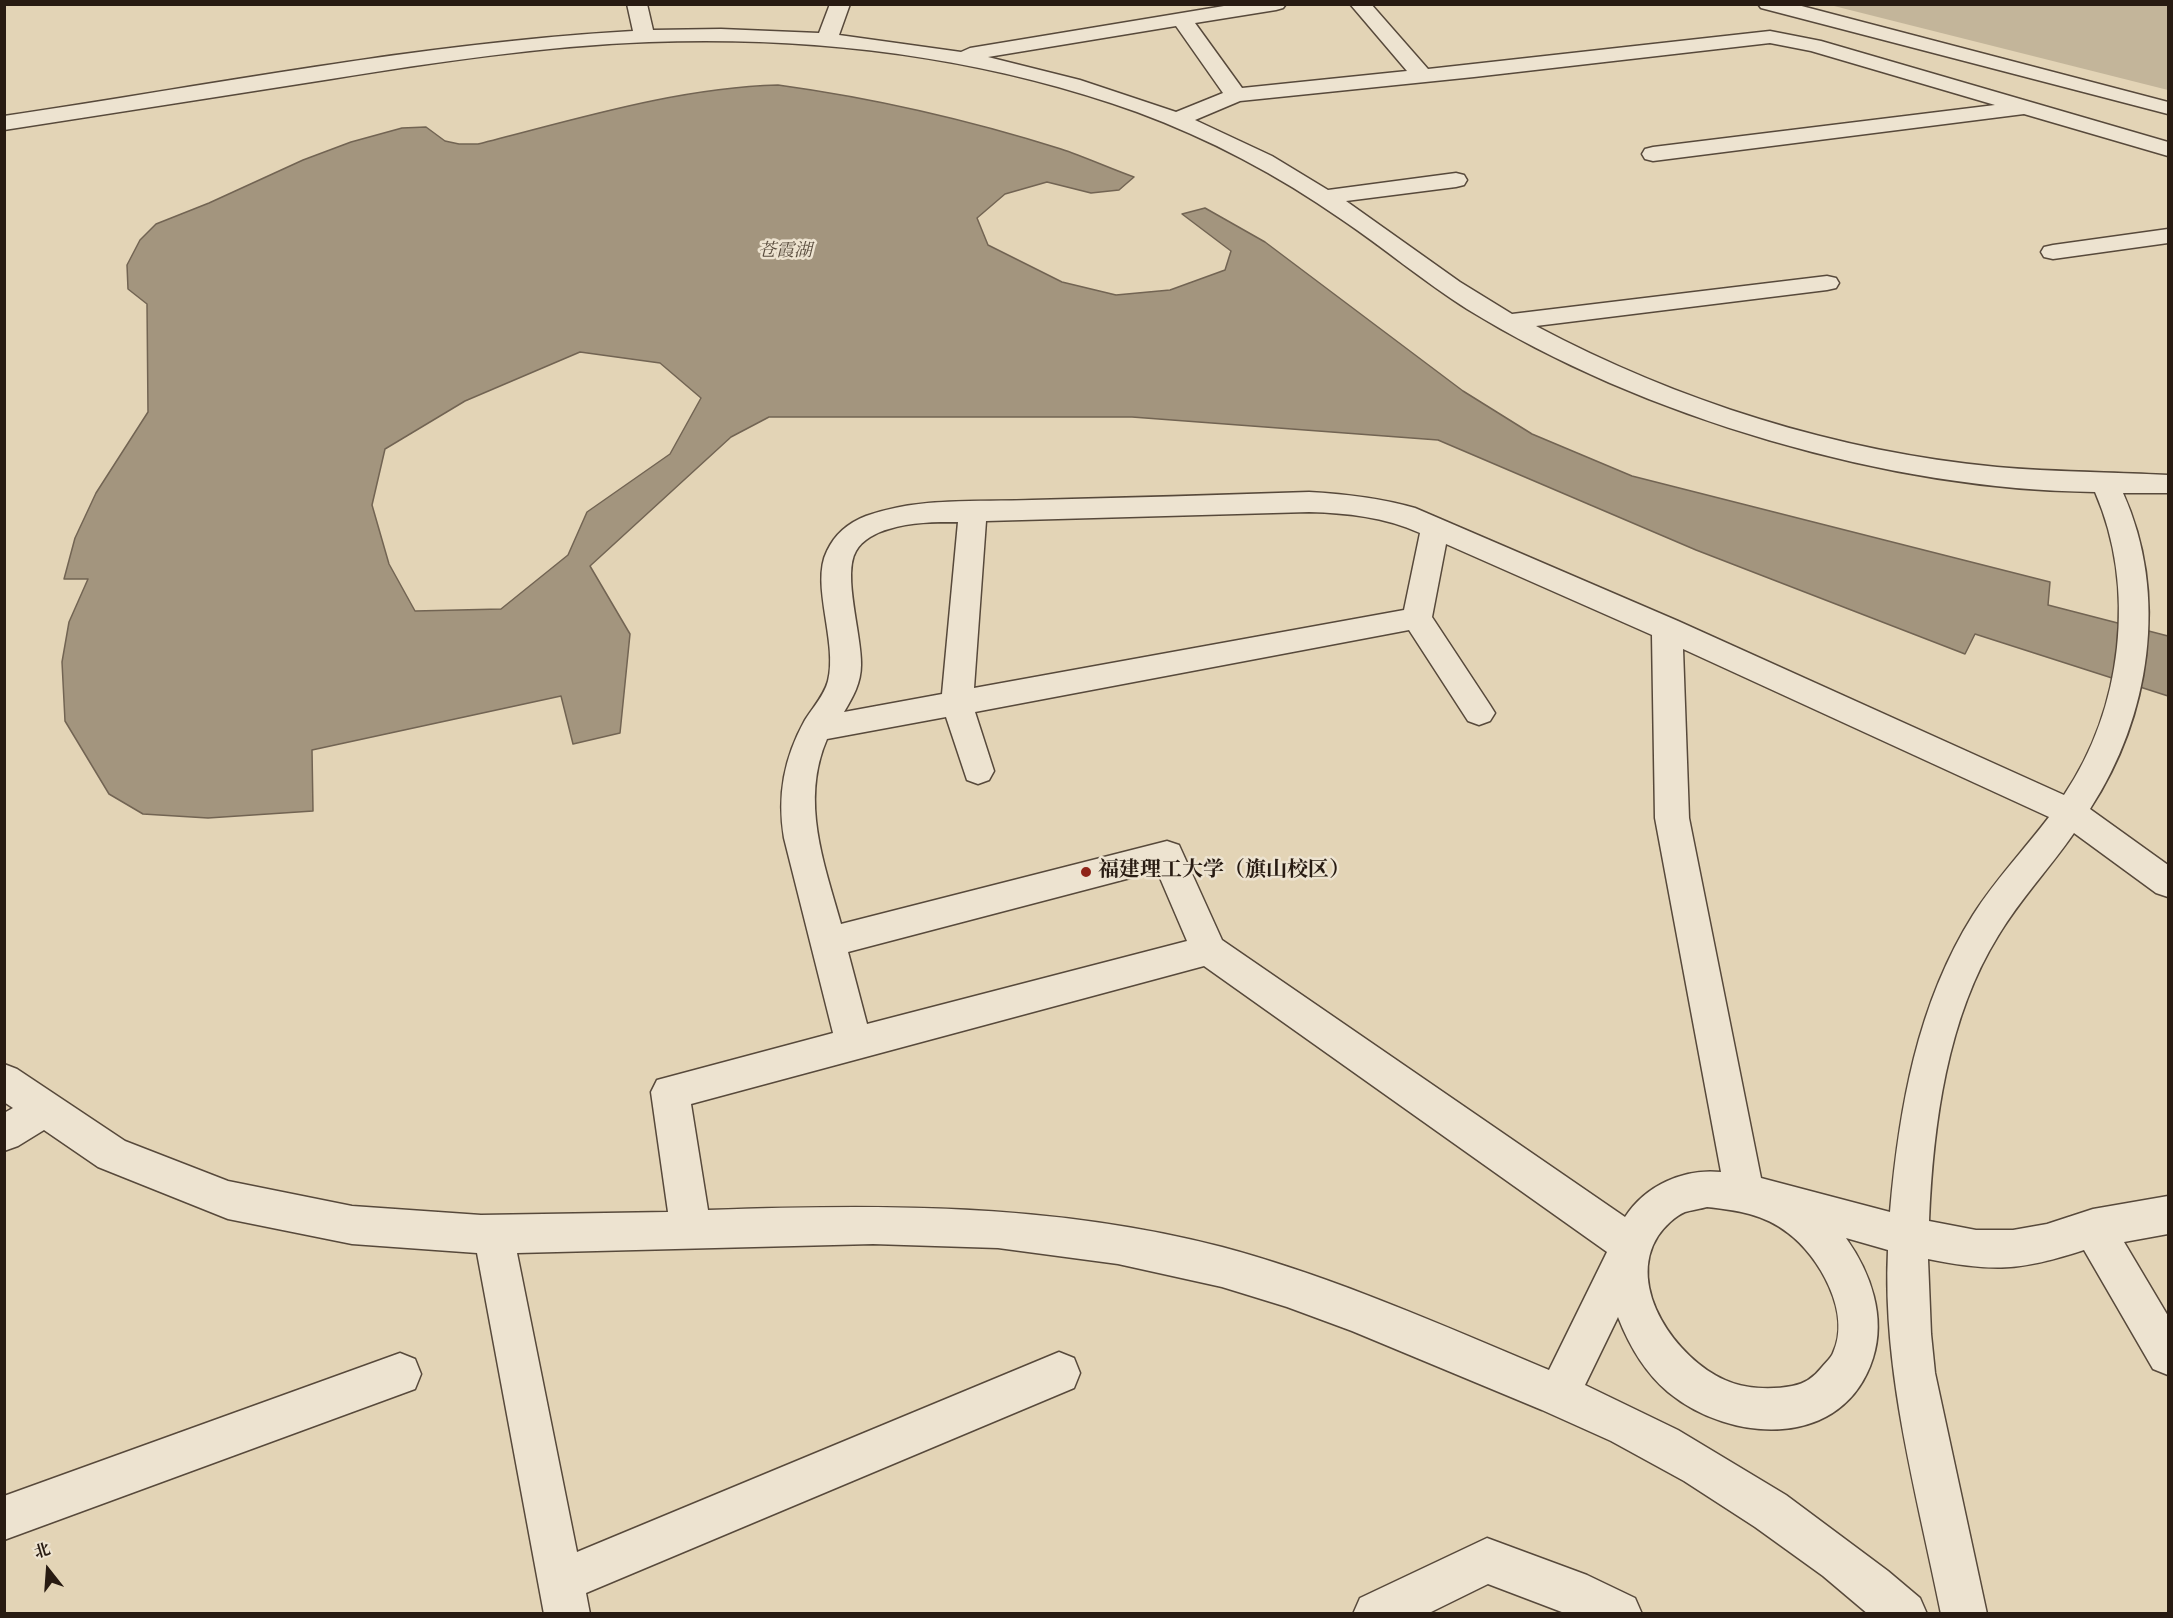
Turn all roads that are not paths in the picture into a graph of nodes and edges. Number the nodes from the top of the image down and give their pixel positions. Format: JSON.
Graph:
{"nodes":[{"id":1,"x":637,"y":4,"type":"edge"},
{"id":2,"x":840,"y":4,"type":"edge"},
{"id":3,"x":1276,"y":4,"type":"edge"},
{"id":4,"x":1360,"y":4,"type":"edge"},
{"id":5,"x":1768,"y":4,"type":"edge"},
{"id":6,"x":1181,"y":19,"type":"junction"},
{"id":7,"x":645,"y":37,"type":"junction"},
{"id":8,"x":827,"y":39,"type":"junction"},
{"id":9,"x":950,"y":57,"type":"junction"},
{"id":10,"x":1422,"y":75,"type":"junction"},
{"id":11,"x":1236,"y":95,"type":"junction"},
{"id":12,"x":2030,"y":107,"type":"junction"},
{"id":13,"x":2169,"y":108,"type":"edge"},
{"id":14,"x":1176,"y":120,"type":"junction"},
{"id":15,"x":4,"y":123,"type":"edge"},
{"id":16,"x":2169,"y":149,"type":"edge"},
{"id":17,"x":1653,"y":154,"type":"dead end"},
{"id":18,"x":1456,"y":180,"type":"dead end"},
{"id":19,"x":1324,"y":197,"type":"junction"},
{"id":20,"x":2169,"y":236,"type":"edge"},
{"id":21,"x":2053,"y":252,"type":"dead end"},
{"id":22,"x":1827,"y":282,"type":"dead end"},
{"id":23,"x":1507,"y":322,"type":"junction"},
{"id":24,"x":2169,"y":484,"type":"edge"},
{"id":25,"x":2106,"y":485,"type":"junction"},
{"id":26,"x":972,"y":512,"type":"junction"},
{"id":27,"x":1435,"y":528,"type":"junction"},
{"id":28,"x":1418,"y":618,"type":"junction"},
{"id":29,"x":1667,"y":629,"type":"junction"},
{"id":30,"x":957,"y":703,"type":"junction"},
{"id":31,"x":1479,"y":712,"type":"dead end"},
{"id":32,"x":817,"y":729,"type":"junction"},
{"id":33,"x":978,"y":771,"type":"dead end"},
{"id":34,"x":2071,"y":813,"type":"junction"},
{"id":35,"x":2169,"y":884,"type":"edge"},
{"id":36,"x":830,"y":942,"type":"junction"},
{"id":37,"x":1209,"y":950,"type":"junction"},
{"id":38,"x":854,"y":1044,"type":"junction"},
{"id":39,"x":4,"y":1081,"type":"edge"},
{"id":40,"x":40,"y":1112,"type":"junction"},
{"id":41,"x":4,"y":1134,"type":"edge"},
{"id":42,"x":1744,"y":1192,"type":"junction"},
{"id":43,"x":2169,"y":1215,"type":"edge"},
{"id":44,"x":2093,"y":1228,"type":"junction"},
{"id":45,"x":691,"y":1230,"type":"junction"},
{"id":46,"x":493,"y":1234,"type":"junction"},
{"id":47,"x":1908,"y":1236,"type":"junction"},
{"id":48,"x":1631,"y":1245,"type":"junction"},
{"id":49,"x":2169,"y":1354,"type":"edge"},
{"id":50,"x":1059,"y":1373,"type":"dead end"},
{"id":51,"x":400,"y":1374,"type":"dead end"},
{"id":52,"x":1558,"y":1396,"type":"junction"},
{"id":53,"x":4,"y":1518,"type":"edge"},
{"id":54,"x":564,"y":1597,"type":"edge"},
{"id":55,"x":1376,"y":1614,"type":"edge"},
{"id":56,"x":1618,"y":1614,"type":"edge"},
{"id":57,"x":1904,"y":1614,"type":"edge"},
{"id":58,"x":1964,"y":1614,"type":"edge"}],
"edges":[{"from":1,"to":7,"type":"street"},
{"from":2,"to":8,"type":"street"},
{"from":3,"to":6,"type":"street"},
{"from":4,"to":10,"type":"street"},
{"from":5,"to":13,"type":"street"},
{"from":6,"to":9,"type":"street"},
{"from":6,"to":11,"type":"street"},
{"from":7,"to":8,"type":"street"},
{"from":7,"to":15,"type":"street"},
{"from":8,"to":9,"type":"street"},
{"from":9,"to":14,"type":"street"},
{"from":10,"to":11,"type":"street"},
{"from":10,"to":12,"type":"street"},
{"from":11,"to":14,"type":"street"},
{"from":12,"to":16,"type":"street"},
{"from":12,"to":17,"type":"street"},
{"from":14,"to":19,"type":"street"},
{"from":18,"to":19,"type":"street"},
{"from":19,"to":23,"type":"street"},
{"from":20,"to":21,"type":"street"},
{"from":22,"to":23,"type":"street"},
{"from":23,"to":25,"type":"street"},
{"from":24,"to":25,"type":"street"},
{"from":25,"to":34,"type":"street"},
{"from":26,"to":27,"type":"street"},
{"from":26,"to":30,"type":"street"},
{"from":26,"to":32,"type":"street"},
{"from":27,"to":28,"type":"street"},
{"from":27,"to":29,"type":"street"},
{"from":28,"to":30,"type":"street"},
{"from":28,"to":31,"type":"street"},
{"from":29,"to":34,"type":"street"},
{"from":29,"to":42,"type":"street"},
{"from":30,"to":32,"type":"street"},
{"from":30,"to":33,"type":"street"},
{"from":32,"to":36,"type":"street"},
{"from":34,"to":35,"type":"street"},
{"from":34,"to":47,"type":"street"},
{"from":36,"to":37,"type":"street"},
{"from":36,"to":38,"type":"street"},
{"from":37,"to":38,"type":"street"},
{"from":37,"to":48,"type":"street"},
{"from":38,"to":45,"type":"street"},
{"from":39,"to":40,"type":"street"},
{"from":40,"to":41,"type":"street"},
{"from":40,"to":46,"type":"street"},
{"from":42,"to":47,"type":"street"},
{"from":42,"to":48,"type":"street"},
{"from":42,"to":48,"type":"street"},
{"from":43,"to":44,"type":"street"},
{"from":44,"to":47,"type":"street"},
{"from":44,"to":49,"type":"street"},
{"from":45,"to":46,"type":"street"},
{"from":45,"to":52,"type":"street"},
{"from":46,"to":54,"type":"street"},
{"from":47,"to":58,"type":"street"},
{"from":48,"to":52,"type":"street"},
{"from":50,"to":54,"type":"street"},
{"from":51,"to":53,"type":"street"},
{"from":52,"to":57,"type":"street"},
{"from":55,"to":56,"type":"street"}]}
